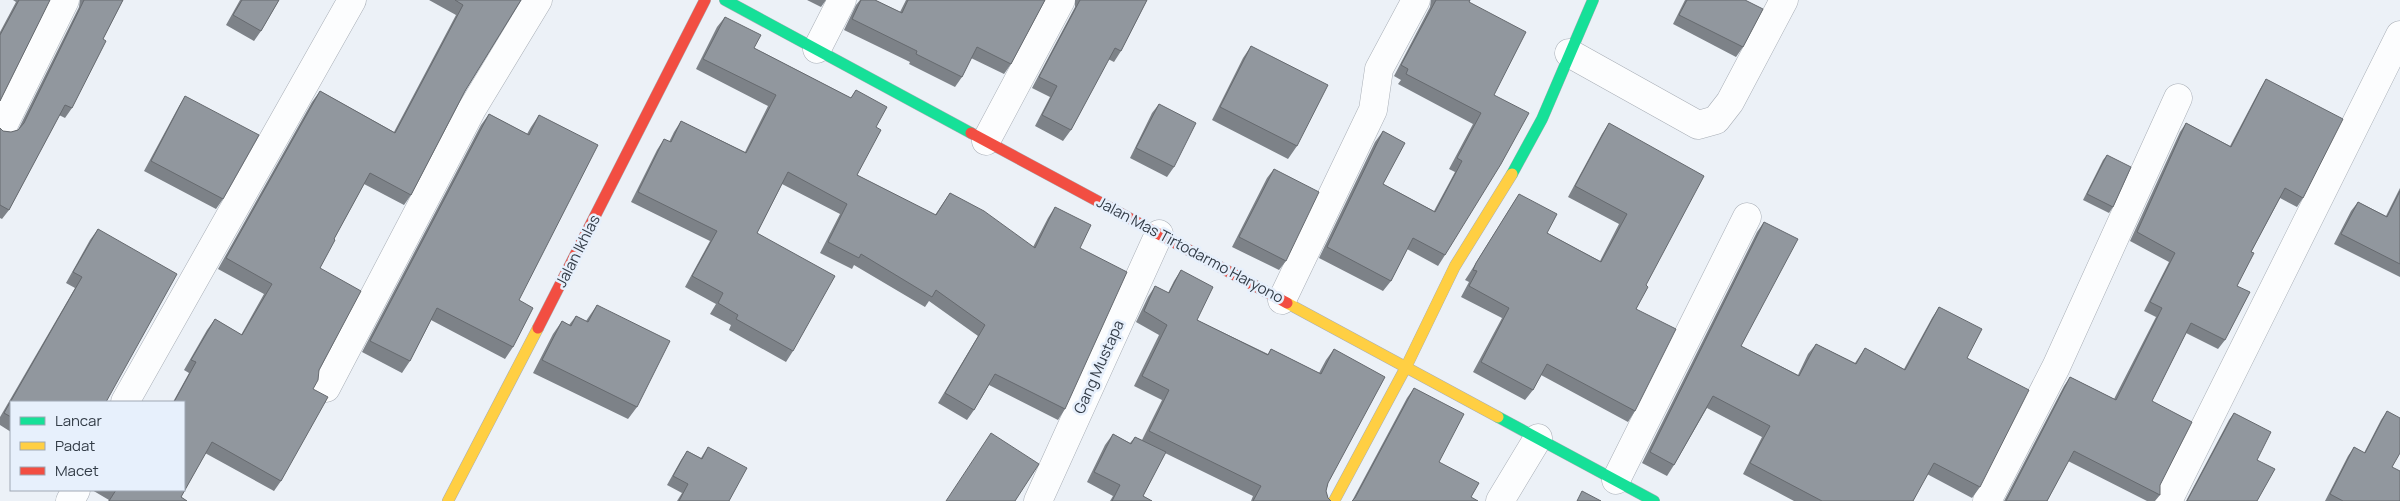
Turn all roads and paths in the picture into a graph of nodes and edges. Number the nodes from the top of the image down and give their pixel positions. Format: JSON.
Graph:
{"nodes":[{"id":1,"x":65,"y":0,"type":"edge"},
{"id":2,"x":352,"y":0,"type":"edge"},
{"id":3,"x":538,"y":0,"type":"edge"},
{"id":4,"x":705,"y":0,"type":"edge"},
{"id":5,"x":725,"y":0,"type":"edge"},
{"id":6,"x":842,"y":0,"type":"edge"},
{"id":7,"x":1062,"y":0,"type":"edge"},
{"id":8,"x":1416,"y":0,"type":"edge"},
{"id":9,"x":1593,"y":0,"type":"edge"},
{"id":10,"x":1784,"y":0,"type":"edge"},
{"id":11,"x":2400,"y":35,"type":"edge"},
{"id":12,"x":817,"y":49,"type":"junction"},
{"id":13,"x":1569,"y":53,"type":"junction"},
{"id":14,"x":2178,"y":98,"type":"dead end"},
{"id":15,"x":2,"y":126,"type":"dead end"},
{"id":16,"x":986,"y":141,"type":"junction"},
{"id":17,"x":1747,"y":217,"type":"dead end"},
{"id":18,"x":1159,"y":234,"type":"junction"},
{"id":19,"x":1282,"y":300,"type":"junction"},
{"id":20,"x":1406,"y":367,"type":"junction"},
{"id":21,"x":326,"y":388,"type":"dead end"},
{"id":22,"x":126,"y":401,"type":"edge"},
{"id":23,"x":1538,"y":438,"type":"junction"},
{"id":24,"x":1616,"y":480,"type":"junction"},
{"id":25,"x":448,"y":501,"type":"edge"},
{"id":26,"x":1038,"y":501,"type":"edge"},
{"id":27,"x":1334,"y":501,"type":"edge"},
{"id":28,"x":1500,"y":501,"type":"edge"},
{"id":29,"x":1654,"y":501,"type":"edge"},
{"id":30,"x":1987,"y":501,"type":"edge"},
{"id":31,"x":2168,"y":501,"type":"edge"}],
"edges":[{"from":1,"to":15,"type":"street"},
{"from":2,"to":22,"type":"street"},
{"from":3,"to":21,"type":"street"},
{"from":4,"to":25,"type":"street","name":"Jalan Ikhlas"},
{"from":5,"to":12,"type":"street","name":"Jalan Mas Tirtodarmo Haryono"},
{"from":6,"to":12,"type":"street"},
{"from":7,"to":16,"type":"street"},
{"from":8,"to":19,"type":"street"},
{"from":9,"to":13,"type":"street"},
{"from":10,"to":13,"type":"street"},
{"from":11,"to":31,"type":"street"},
{"from":12,"to":16,"type":"street","name":"Jalan Mas Tirtodarmo Haryono"},
{"from":13,"to":20,"type":"street"},
{"from":14,"to":30,"type":"street"},
{"from":16,"to":18,"type":"street","name":"Jalan Mas Tirtodarmo Haryono"},
{"from":17,"to":24,"type":"street"},
{"from":18,"to":19,"type":"street","name":"Jalan Mas Tirtodarmo Haryono"},
{"from":18,"to":26,"type":"street","name":"Gang Mustapa"},
{"from":19,"to":20,"type":"street","name":"Jalan Mas Tirtodarmo Haryono"},
{"from":20,"to":23,"type":"street","name":"Jalan Mas Tirtodarmo Haryono"},
{"from":20,"to":27,"type":"street"},
{"from":23,"to":24,"type":"street","name":"Jalan Mas Tirtodarmo Haryono"},
{"from":23,"to":28,"type":"street"},
{"from":24,"to":29,"type":"street","name":"Jalan Mas Tirtodarmo Haryono"}]}
